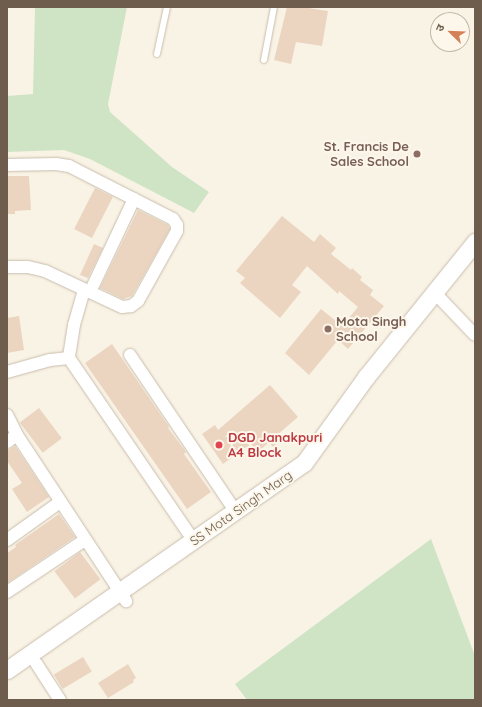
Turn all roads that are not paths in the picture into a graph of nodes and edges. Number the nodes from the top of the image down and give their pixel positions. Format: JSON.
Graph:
{"nodes":[{"id":1,"x":167,"y":7,"type":"edge"},
{"id":2,"x":274,"y":7,"type":"edge"},
{"id":3,"x":157,"y":54,"type":"dead end"},
{"id":4,"x":264,"y":60,"type":"dead end"},
{"id":5,"x":7,"y":165,"type":"edge"},
{"id":6,"x":134,"y":199,"type":"junction"},
{"id":7,"x":475,"y":242,"type":"edge"},
{"id":8,"x":475,"y":260,"type":"edge"},
{"id":9,"x":7,"y":267,"type":"edge"},
{"id":10,"x":87,"y":291,"type":"junction"},
{"id":11,"x":438,"y":295,"type":"junction"},
{"id":12,"x":475,"y":335,"type":"edge"},
{"id":13,"x":130,"y":356,"type":"dead end"},
{"id":14,"x":69,"y":358,"type":"junction"},
{"id":15,"x":7,"y":372,"type":"edge"},
{"id":16,"x":7,"y":415,"type":"edge"},
{"id":17,"x":17,"y":435,"type":"junction"},
{"id":18,"x":7,"y":442,"type":"edge"},
{"id":19,"x":60,"y":502,"type":"junction"},
{"id":20,"x":236,"y":512,"type":"junction"},
{"id":21,"x":7,"y":540,"type":"edge"},
{"id":22,"x":85,"y":540,"type":"junction"},
{"id":23,"x":194,"y":541,"type":"junction"},
{"id":24,"x":7,"y":592,"type":"edge"},
{"id":25,"x":123,"y":597,"type":"junction"},
{"id":26,"x":36,"y":663,"type":"junction"},
{"id":27,"x":7,"y":670,"type":"edge"},
{"id":28,"x":7,"y":682,"type":"edge"},
{"id":29,"x":60,"y":700,"type":"edge"}],
"edges":[{"from":1,"to":3,"type":"lane"},
{"from":2,"to":4,"type":"lane"},
{"from":5,"to":6,"type":"street"},
{"from":6,"to":10,"type":"street"},
{"from":6,"to":10,"type":"street"},
{"from":7,"to":11,"type":"street","name":"SS Mota Singh Marg"},
{"from":8,"to":11,"type":"street","name":"SS Mota Singh Marg"},
{"from":9,"to":10,"type":"street"},
{"from":10,"to":14,"type":"street"},
{"from":11,"to":12,"type":"street"},
{"from":11,"to":20,"type":"street","name":"SS Mota Singh Marg"},
{"from":11,"to":25,"type":"street","name":"SS Mota Singh Marg"},
{"from":13,"to":20,"type":"street"},
{"from":14,"to":15,"type":"street"},
{"from":14,"to":23,"type":"street"},
{"from":16,"to":17,"type":"street"},
{"from":17,"to":18,"type":"street"},
{"from":17,"to":19,"type":"street"},
{"from":19,"to":21,"type":"street"},
{"from":19,"to":22,"type":"street"},
{"from":20,"to":23,"type":"street","name":"SS Mota Singh Marg"},
{"from":22,"to":24,"type":"street"},
{"from":22,"to":25,"type":"street"},
{"from":23,"to":25,"type":"street","name":"SS Mota Singh Marg"},
{"from":25,"to":26,"type":"street","name":"SS Mota Singh Marg"},
{"from":25,"to":27,"type":"street","name":"SS Mota Singh Marg"},
{"from":26,"to":28,"type":"street","name":"SS Mota Singh Marg"},
{"from":26,"to":29,"type":"street"}]}
